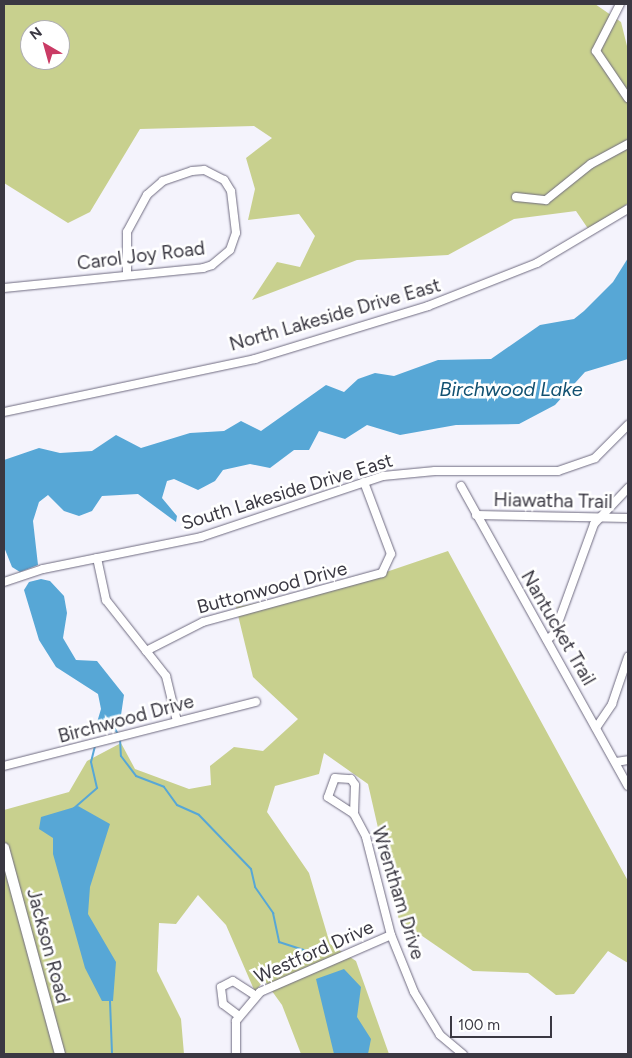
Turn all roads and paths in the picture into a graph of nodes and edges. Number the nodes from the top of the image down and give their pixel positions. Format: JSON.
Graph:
{"nodes":[{"id":1,"x":620,"y":4,"type":"edge"},
{"id":2,"x":628,"y":98,"type":"edge"},
{"id":3,"x":628,"y":144,"type":"edge"},
{"id":4,"x":516,"y":197,"type":"dead end"},
{"id":5,"x":628,"y":209,"type":"edge"},
{"id":6,"x":127,"y":275,"type":"junction"},
{"id":7,"x":4,"y":288,"type":"edge"},
{"id":8,"x":4,"y":412,"type":"edge"},
{"id":9,"x":628,"y":425,"type":"edge"},
{"id":10,"x":364,"y":482,"type":"junction"},
{"id":11,"x":461,"y":486,"type":"dead end"},
{"id":12,"x":628,"y":488,"type":"edge"},
{"id":13,"x":476,"y":515,"type":"junction"},
{"id":14,"x":628,"y":518,"type":"edge"},
{"id":15,"x":599,"y":519,"type":"junction"},
{"id":16,"x":97,"y":558,"type":"junction"},
{"id":17,"x":4,"y":582,"type":"edge"},
{"id":18,"x":547,"y":640,"type":"junction"},
{"id":19,"x":146,"y":651,"type":"junction"},
{"id":20,"x":628,"y":658,"type":"edge"},
{"id":21,"x":256,"y":702,"type":"dead end"},
{"id":22,"x":177,"y":721,"type":"junction"},
{"id":23,"x":596,"y":728,"type":"junction"},
{"id":24,"x":628,"y":760,"type":"edge"},
{"id":25,"x":616,"y":762,"type":"junction"},
{"id":26,"x":4,"y":766,"type":"edge"},
{"id":27,"x":628,"y":786,"type":"edge"},
{"id":28,"x":354,"y":814,"type":"junction"},
{"id":29,"x":4,"y":848,"type":"edge"},
{"id":30,"x":391,"y":935,"type":"junction"},
{"id":31,"x":256,"y":996,"type":"junction"},
{"id":32,"x":239,"y":1016,"type":"junction"},
{"id":33,"x":60,"y":1054,"type":"edge"},
{"id":34,"x":236,"y":1054,"type":"edge"},
{"id":35,"x":463,"y":1054,"type":"edge"}],
"edges":[{"from":1,"to":2,"type":"street"},
{"from":3,"to":4,"type":"street"},
{"from":5,"to":8,"type":"street","name":"North Lakeside Drive East"},
{"from":6,"to":6,"type":"street","name":"Carol Joy Road"},
{"from":6,"to":7,"type":"street","name":"Carol Joy Road"},
{"from":9,"to":10,"type":"street","name":"South Lakeside Drive East"},
{"from":10,"to":16,"type":"street","name":"South Lakeside Drive East"},
{"from":10,"to":19,"type":"street","name":"Buttonwood Drive"},
{"from":11,"to":13,"type":"street","name":"Nantucket Trail"},
{"from":12,"to":15,"type":"street"},
{"from":13,"to":15,"type":"street","name":"Hiawatha Trail"},
{"from":13,"to":18,"type":"street","name":"Nantucket Trail"},
{"from":14,"to":15,"type":"street","name":"Hiawatha Trail"},
{"from":15,"to":18,"type":"street"},
{"from":16,"to":17,"type":"street","name":"South Lakeside Drive East"},
{"from":16,"to":19,"type":"street"},
{"from":18,"to":23,"type":"street","name":"Nantucket Trail"},
{"from":19,"to":22,"type":"street"},
{"from":20,"to":23,"type":"street"},
{"from":21,"to":22,"type":"street","name":"Birchwood Drive"},
{"from":22,"to":26,"type":"street","name":"Birchwood Drive"},
{"from":23,"to":25,"type":"street","name":"Nantucket Trail"},
{"from":24,"to":25,"type":"street"},
{"from":25,"to":27,"type":"street","name":"Nantucket Trail"},
{"from":28,"to":28,"type":"street","name":"Wrentham Drive"},
{"from":28,"to":30,"type":"street","name":"Wrentham Drive"},
{"from":29,"to":33,"type":"street","name":"Jackson Road"},
{"from":30,"to":31,"type":"street","name":"Westford Drive"},
{"from":30,"to":35,"type":"street","name":"Wrentham Drive"},
{"from":31,"to":32,"type":"street","name":"Westford Drive"},
{"from":31,"to":32,"type":"street"},
{"from":32,"to":34,"type":"street"}]}
